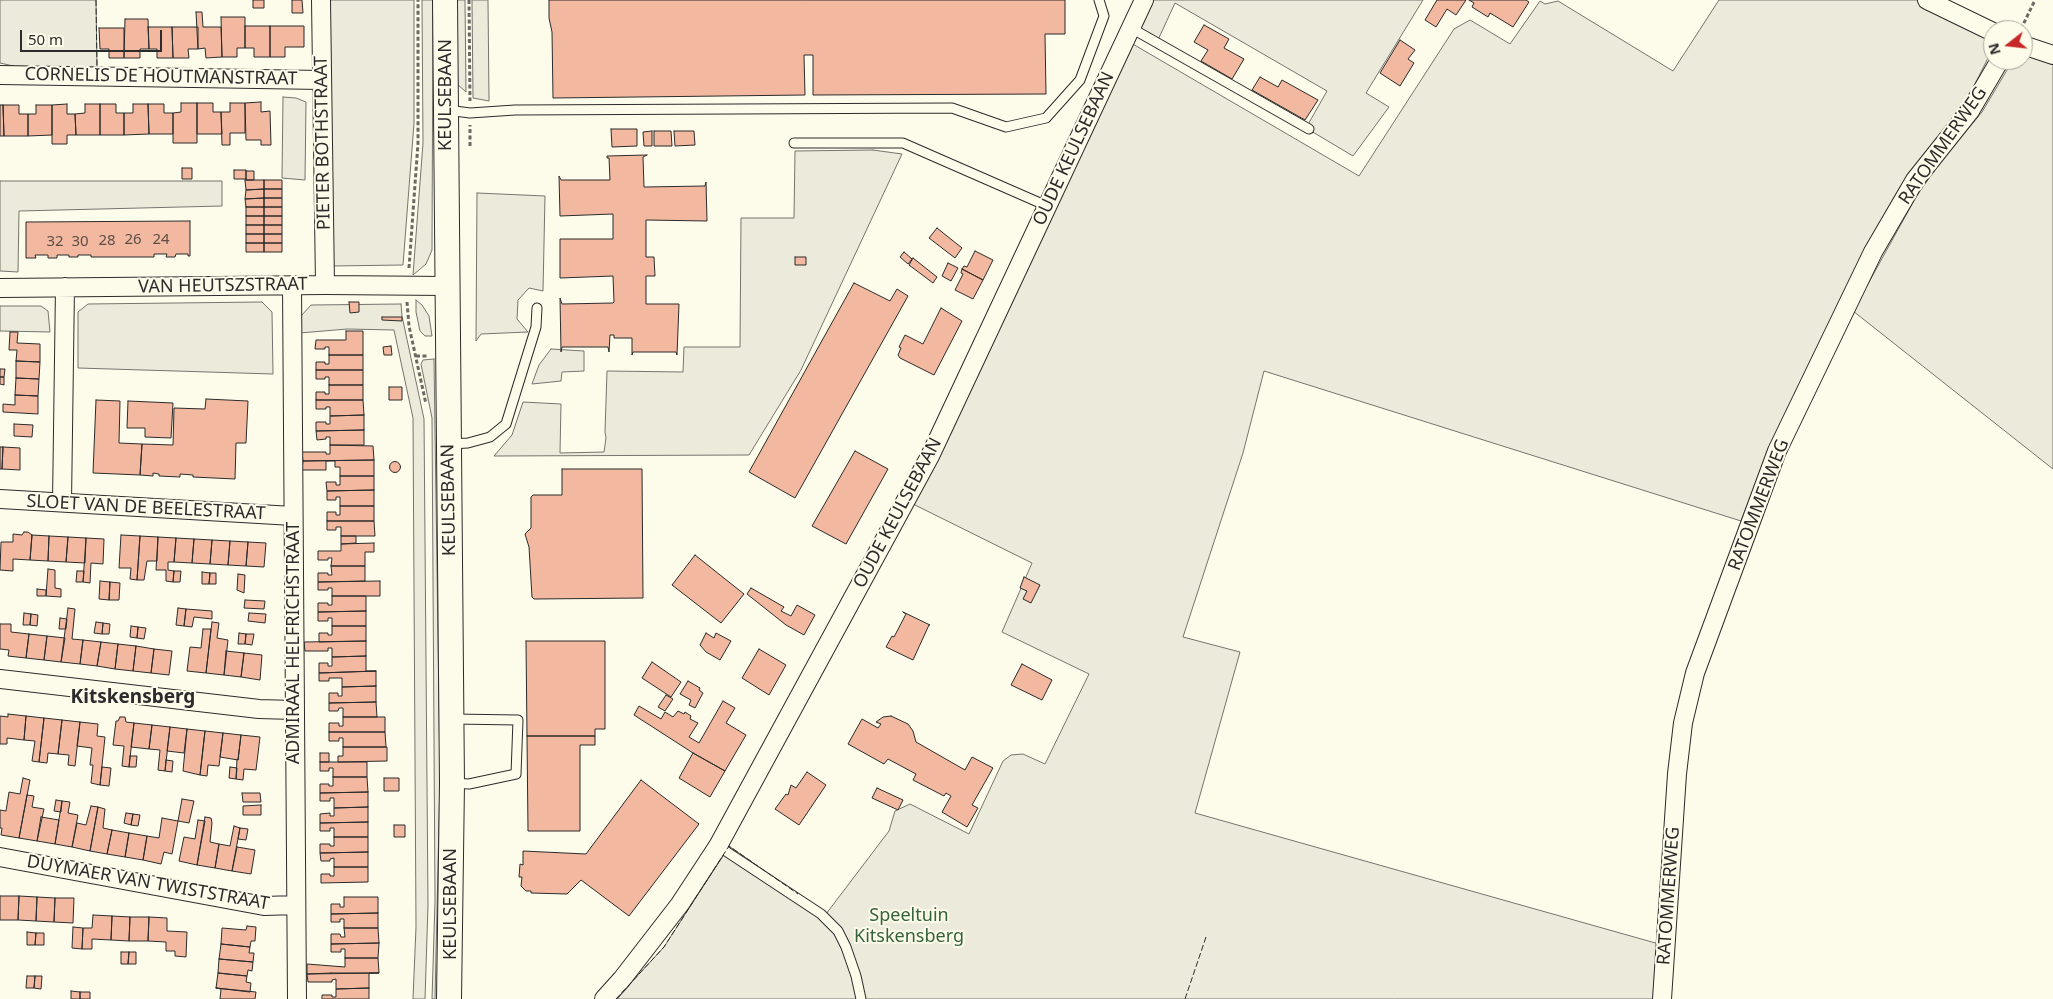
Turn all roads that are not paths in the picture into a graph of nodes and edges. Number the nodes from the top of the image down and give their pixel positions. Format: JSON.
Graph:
{"nodes":[{"id":1,"x":321,"y":0,"type":"edge"},
{"id":2,"x":445,"y":0,"type":"edge"},
{"id":3,"x":1099,"y":0,"type":"edge"},
{"id":4,"x":1144,"y":0,"type":"edge"},
{"id":5,"x":1927,"y":0,"type":"edge"},
{"id":6,"x":1983,"y":27,"type":"edge"},
{"id":7,"x":1131,"y":28,"type":"junction"},
{"id":8,"x":2033,"y":48,"type":"edge"},
{"id":9,"x":2053,"y":55,"type":"edge"},
{"id":10,"x":1994,"y":70,"type":"edge"},
{"id":11,"x":0,"y":75,"type":"edge"},
{"id":12,"x":322,"y":80,"type":"junction"},
{"id":13,"x":447,"y":110,"type":"junction"},
{"id":14,"x":1309,"y":129,"type":"dead end"},
{"id":15,"x":794,"y":143,"type":"dead end"},
{"id":16,"x":1047,"y":206,"type":"junction"},
{"id":17,"x":325,"y":285,"type":"junction"},
{"id":18,"x":292,"y":286,"type":"junction"},
{"id":19,"x":446,"y":286,"type":"junction"},
{"id":20,"x":65,"y":287,"type":"junction"},
{"id":21,"x":0,"y":288,"type":"edge"},
{"id":22,"x":537,"y":308,"type":"dead end"},
{"id":23,"x":448,"y":444,"type":"junction"},
{"id":24,"x":0,"y":499,"type":"edge"},
{"id":25,"x":62,"y":502,"type":"junction"},
{"id":26,"x":293,"y":516,"type":"junction"},
{"id":27,"x":0,"y":679,"type":"edge"},
{"id":28,"x":294,"y":710,"type":"junction"},
{"id":29,"x":451,"y":719,"type":"junction"},
{"id":30,"x":452,"y":783,"type":"junction"},
{"id":31,"x":718,"y":846,"type":"junction"},
{"id":32,"x":0,"y":857,"type":"edge"},
{"id":33,"x":296,"y":905,"type":"junction"},
{"id":34,"x":297,"y":999,"type":"edge"},
{"id":35,"x":449,"y":999,"type":"edge"},
{"id":36,"x":604,"y":999,"type":"edge"},
{"id":37,"x":861,"y":999,"type":"edge"},
{"id":38,"x":1662,"y":999,"type":"edge"}],
"edges":[{"from":1,"to":12,"type":"street","name":"PIETER BOTHSTRAAT"},
{"from":2,"to":13,"type":"street","name":"KEULSEBAAN"},
{"from":3,"to":13,"type":"lane"},
{"from":4,"to":7,"type":"street","name":"OUDE KEULSEBAAN"},
{"from":5,"to":6,"type":"street"},
{"from":7,"to":14,"type":"lane"},
{"from":7,"to":16,"type":"street","name":"OUDE KEULSEBAAN"},
{"from":8,"to":9,"type":"street"},
{"from":10,"to":38,"type":"street","name":"RATOMMERWEG"},
{"from":11,"to":12,"type":"street","name":"CORNELIS DE HOUTMANSTRAAT"},
{"from":12,"to":17,"type":"street","name":"PIETER BOTHSTRAAT"},
{"from":13,"to":19,"type":"street","name":"KEULSEBAAN"},
{"from":15,"to":16,"type":"lane"},
{"from":16,"to":31,"type":"street","name":"OUDE KEULSEBAAN"},
{"from":17,"to":18,"type":"street","name":"VAN HEUTSZSTRAAT"},
{"from":17,"to":19,"type":"street","name":"VAN HEUTSZSTRAAT"},
{"from":18,"to":20,"type":"street","name":"VAN HEUTSZSTRAAT"},
{"from":18,"to":26,"type":"street","name":"ADMIRAAL HELFRICHSTRAAT"},
{"from":19,"to":23,"type":"street","name":"KEULSEBAAN"},
{"from":20,"to":21,"type":"street","name":"VAN HEUTSZSTRAAT"},
{"from":20,"to":25,"type":"street"},
{"from":22,"to":23,"type":"lane"},
{"from":23,"to":29,"type":"street","name":"KEULSEBAAN"},
{"from":24,"to":25,"type":"street","name":"SLOET VAN DE BEELESTRAAT"},
{"from":25,"to":26,"type":"street","name":"SLOET VAN DE BEELESTRAAT"},
{"from":26,"to":28,"type":"street","name":"ADMIRAAL HELFRICHSTRAAT"},
{"from":27,"to":28,"type":"street"},
{"from":28,"to":33,"type":"street","name":"ADMIRAAL HELFRICHSTRAAT"},
{"from":29,"to":30,"type":"street","name":"KEULSEBAAN"},
{"from":29,"to":30,"type":"lane"},
{"from":30,"to":35,"type":"street","name":"KEULSEBAAN"},
{"from":31,"to":36,"type":"street","name":"OUDE KEULSEBAAN"},
{"from":31,"to":37,"type":"lane"},
{"from":32,"to":33,"type":"street","name":"DUYMAER VAN TWISTSTRAAT"},
{"from":33,"to":34,"type":"street","name":"ADMIRAAL HELFRICHSTRAAT"}]}
